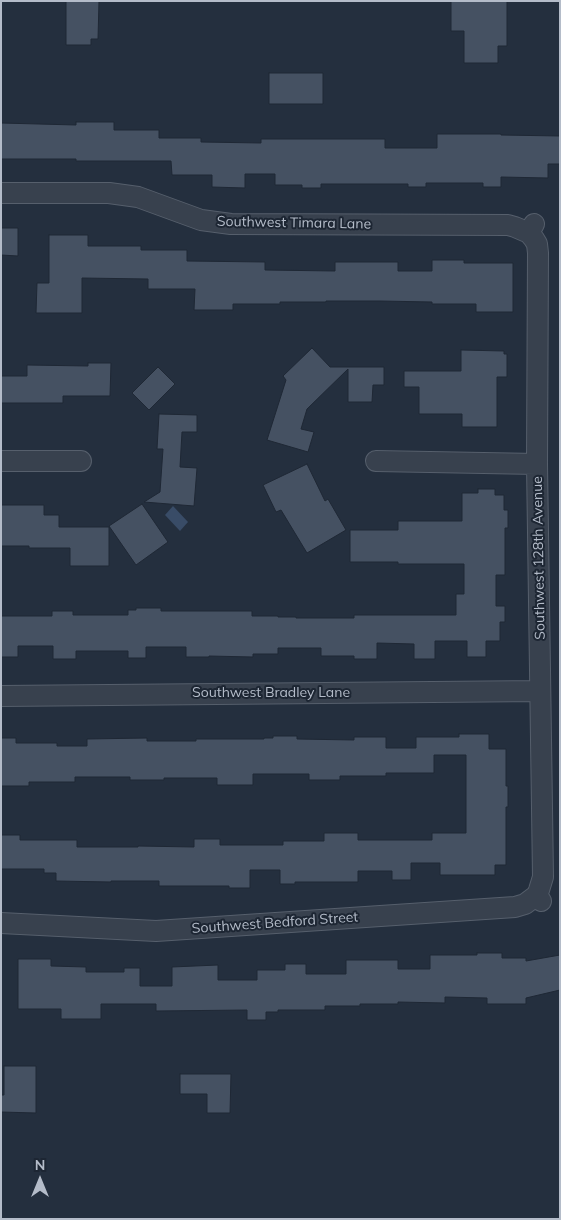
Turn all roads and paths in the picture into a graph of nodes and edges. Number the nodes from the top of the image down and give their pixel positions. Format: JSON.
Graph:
{"nodes":[{"id":1,"x":1,"y":192,"type":"edge"},
{"id":2,"x":531,"y":229,"type":"joint"},
{"id":3,"x":1,"y":461,"type":"edge"},
{"id":4,"x":81,"y":461,"type":"dead end"},
{"id":5,"x":376,"y":461,"type":"dead end"},
{"id":6,"x":537,"y":464,"type":"junction"},
{"id":7,"x":540,"y":691,"type":"junction"},
{"id":8,"x":1,"y":696,"type":"edge"},
{"id":9,"x":539,"y":898,"type":"joint"},
{"id":10,"x":1,"y":923,"type":"edge"}],
"edges":[{"from":1,"to":2,"type":"street","name":"Southwest Timara Lane"},
{"from":2,"to":6,"type":"street","name":"Southwest 128th Avenue"},
{"from":3,"to":4,"type":"street"},
{"from":5,"to":6,"type":"street"},
{"from":6,"to":7,"type":"street","name":"Southwest 128th Avenue"},
{"from":7,"to":8,"type":"street","name":"Southwest Bradley Lane"},
{"from":7,"to":9,"type":"street","name":"Southwest 128th Avenue"},
{"from":9,"to":10,"type":"street","name":"Southwest Bedford Street"}]}
